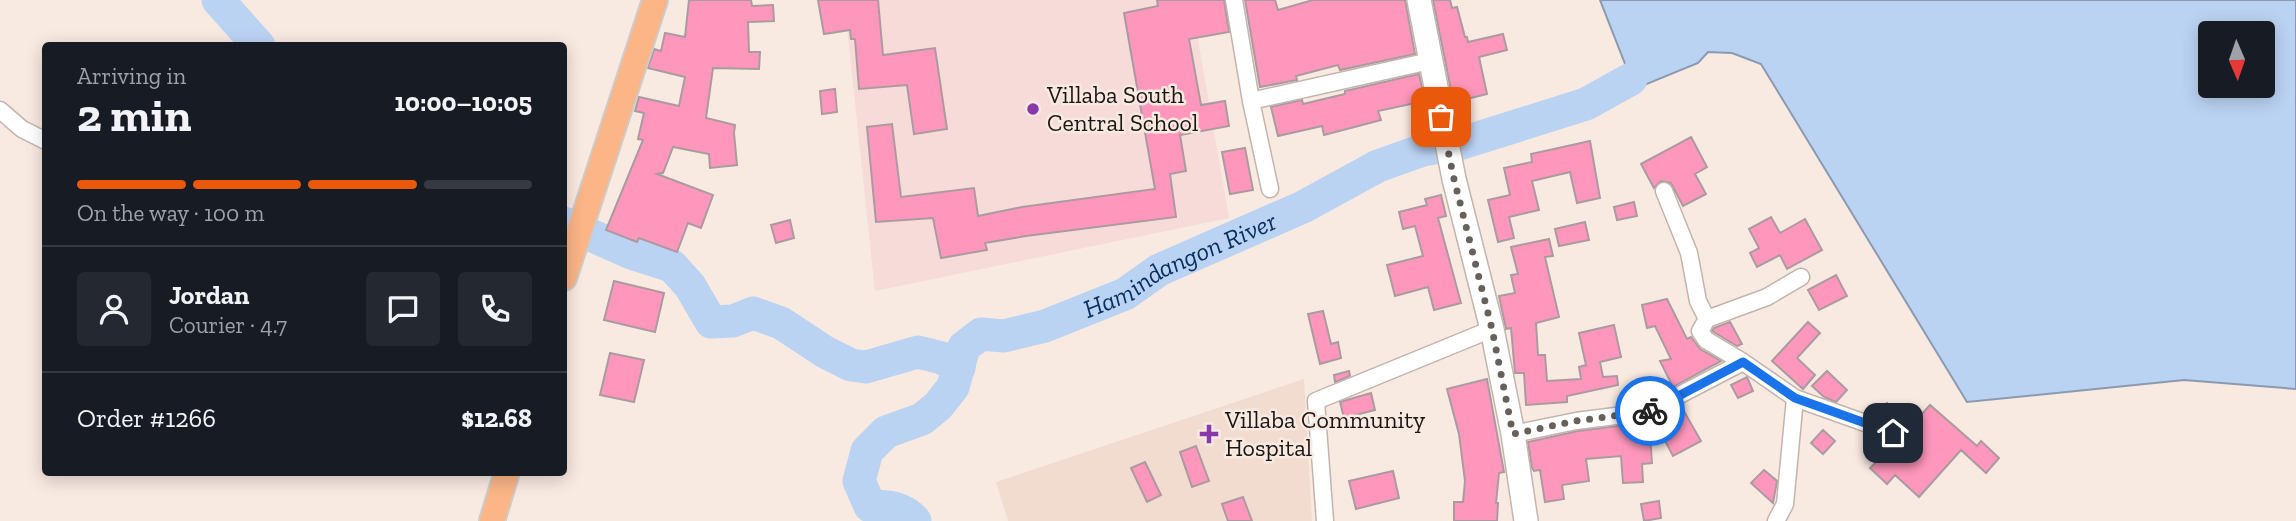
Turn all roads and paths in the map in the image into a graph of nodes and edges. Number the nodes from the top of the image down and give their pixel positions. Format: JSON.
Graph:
{"nodes":[{"id":1,"x":655,"y":0,"type":"edge"},
{"id":2,"x":1234,"y":0,"type":"edge"},
{"id":3,"x":1419,"y":0,"type":"edge"},
{"id":4,"x":1430,"y":61,"type":"junction"},
{"id":5,"x":1251,"y":101,"type":"junction"},
{"id":6,"x":0,"y":110,"type":"edge"},
{"id":7,"x":42,"y":139,"type":"edge"},
{"id":8,"x":1270,"y":189,"type":"dead end"},
{"id":9,"x":1664,"y":191,"type":"dead end"},
{"id":10,"x":567,"y":269,"type":"edge"},
{"id":11,"x":1801,"y":277,"type":"dead end"},
{"id":12,"x":1707,"y":319,"type":"junction"},
{"id":13,"x":1492,"y":329,"type":"junction"},
{"id":14,"x":1743,"y":362,"type":"junction"},
{"id":15,"x":1795,"y":398,"type":"junction"},
{"id":16,"x":1893,"y":433,"type":"dead end"},
{"id":17,"x":1513,"y":434,"type":"junction"},
{"id":18,"x":506,"y":476,"type":"edge"},
{"id":19,"x":492,"y":521,"type":"edge"},
{"id":20,"x":1325,"y":521,"type":"edge"},
{"id":21,"x":1526,"y":521,"type":"edge"},
{"id":22,"x":1776,"y":521,"type":"edge"}],
"edges":[{"from":1,"to":10,"type":"main road"},
{"from":2,"to":5,"type":"street"},
{"from":3,"to":4,"type":"street"},
{"from":4,"to":5,"type":"street"},
{"from":4,"to":13,"type":"street"},
{"from":5,"to":8,"type":"street"},
{"from":6,"to":7,"type":"street"},
{"from":9,"to":12,"type":"street"},
{"from":11,"to":12,"type":"street"},
{"from":12,"to":14,"type":"street"},
{"from":13,"to":17,"type":"street"},
{"from":13,"to":20,"type":"street"},
{"from":14,"to":15,"type":"street"},
{"from":14,"to":17,"type":"street"},
{"from":15,"to":16,"type":"street"},
{"from":15,"to":22,"type":"street"},
{"from":17,"to":21,"type":"street"},
{"from":18,"to":19,"type":"main road"}]}
